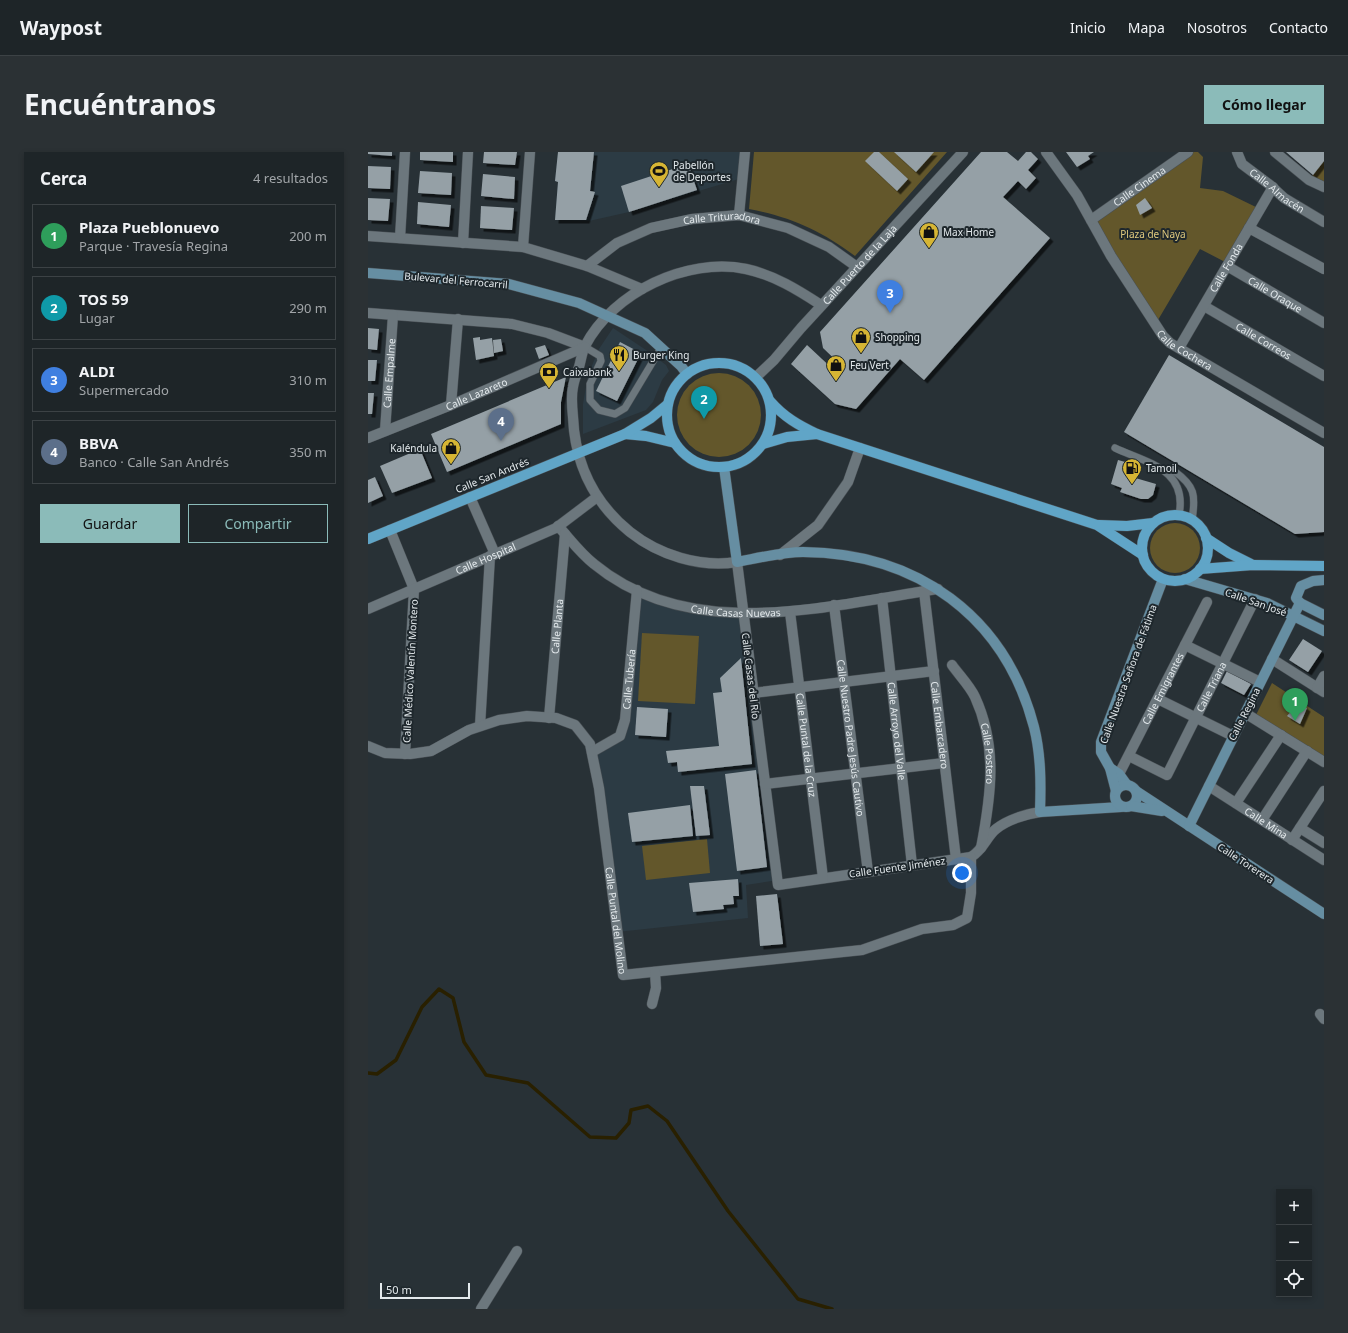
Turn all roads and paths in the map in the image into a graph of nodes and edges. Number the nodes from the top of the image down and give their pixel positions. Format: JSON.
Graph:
{"nodes":[{"id":1,"x":405,"y":152,"type":"edge"},
{"id":2,"x":468,"y":152,"type":"edge"},
{"id":3,"x":530,"y":152,"type":"edge"},
{"id":4,"x":745,"y":152,"type":"edge"},
{"id":5,"x":963,"y":152,"type":"edge"},
{"id":6,"x":1046,"y":152,"type":"edge"},
{"id":7,"x":1188,"y":152,"type":"edge"},
{"id":8,"x":1237,"y":152,"type":"edge"},
{"id":9,"x":1275,"y":152,"type":"edge"},
{"id":10,"x":1324,"y":186,"type":"edge"},
{"id":11,"x":1273,"y":187,"type":"junction"},
{"id":12,"x":739,"y":215,"type":"junction"},
{"id":13,"x":1091,"y":220,"type":"junction"},
{"id":14,"x":1324,"y":222,"type":"edge"},
{"id":15,"x":1249,"y":228,"type":"junction"},
{"id":16,"x":368,"y":236,"type":"edge"},
{"id":17,"x":400,"y":238,"type":"junction"},
{"id":18,"x":463,"y":242,"type":"junction"},
{"id":19,"x":523,"y":247,"type":"junction"},
{"id":20,"x":587,"y":266,"type":"junction"},
{"id":21,"x":1227,"y":266,"type":"junction"},
{"id":22,"x":857,"y":267,"type":"junction"},
{"id":23,"x":1324,"y":269,"type":"edge"},
{"id":24,"x":368,"y":274,"type":"edge"},
{"id":25,"x":642,"y":289,"type":"junction"},
{"id":26,"x":822,"y":305,"type":"junction"},
{"id":27,"x":1204,"y":306,"type":"junction"},
{"id":28,"x":368,"y":313,"type":"edge"},
{"id":29,"x":393,"y":315,"type":"junction"},
{"id":30,"x":608,"y":315,"type":"junction"},
{"id":31,"x":458,"y":319,"type":"junction"},
{"id":32,"x":1323,"y":321,"type":"edge"},
{"id":33,"x":584,"y":347,"type":"junction"},
{"id":34,"x":661,"y":348,"type":"junction"},
{"id":35,"x":1179,"y":348,"type":"junction"},
{"id":36,"x":687,"y":374,"type":"junction"},
{"id":37,"x":1324,"y":376,"type":"edge"},
{"id":38,"x":756,"y":377,"type":"junction"},
{"id":39,"x":770,"y":401,"type":"junction"},
{"id":40,"x":668,"y":404,"type":"junction"},
{"id":41,"x":451,"y":405,"type":"junction"},
{"id":42,"x":385,"y":431,"type":"junction"},
{"id":43,"x":1324,"y":433,"type":"edge"},
{"id":44,"x":625,"y":434,"type":"junction"},
{"id":45,"x":817,"y":434,"type":"junction"},
{"id":46,"x":368,"y":438,"type":"edge"},
{"id":47,"x":675,"y":443,"type":"junction"},
{"id":48,"x":763,"y":444,"type":"junction"},
{"id":49,"x":860,"y":448,"type":"junction"},
{"id":50,"x":1115,"y":448,"type":"dead end"},
{"id":51,"x":577,"y":453,"type":"junction"},
{"id":52,"x":724,"y":467,"type":"junction"},
{"id":53,"x":1166,"y":472,"type":"junction"},
{"id":54,"x":470,"y":497,"type":"junction"},
{"id":55,"x":598,"y":497,"type":"junction"},
{"id":56,"x":1179,"y":515,"type":"junction"},
{"id":57,"x":1192,"y":520,"type":"junction"},
{"id":58,"x":1153,"y":523,"type":"junction"},
{"id":59,"x":1096,"y":525,"type":"junction"},
{"id":60,"x":390,"y":530,"type":"junction"},
{"id":61,"x":562,"y":530,"type":"junction"},
{"id":62,"x":1206,"y":538,"type":"junction"},
{"id":63,"x":368,"y":540,"type":"edge"},
{"id":64,"x":493,"y":555,"type":"junction"},
{"id":65,"x":780,"y":555,"type":"junction"},
{"id":66,"x":1143,"y":555,"type":"junction"},
{"id":67,"x":737,"y":562,"type":"junction"},
{"id":68,"x":1253,"y":565,"type":"junction"},
{"id":69,"x":1324,"y":566,"type":"edge"},
{"id":70,"x":1200,"y":569,"type":"junction"},
{"id":71,"x":1163,"y":579,"type":"junction"},
{"id":72,"x":1185,"y":579,"type":"junction"},
{"id":73,"x":1324,"y":580,"type":"edge"},
{"id":74,"x":414,"y":589,"type":"junction"},
{"id":75,"x":938,"y":589,"type":"junction"},
{"id":76,"x":637,"y":590,"type":"junction"},
{"id":77,"x":924,"y":591,"type":"junction"},
{"id":78,"x":882,"y":598,"type":"junction"},
{"id":79,"x":1255,"y":600,"type":"junction"},
{"id":80,"x":1206,"y":602,"type":"dead end"},
{"id":81,"x":1300,"y":603,"type":"junction"},
{"id":82,"x":834,"y":605,"type":"junction"},
{"id":83,"x":368,"y":609,"type":"edge"},
{"id":84,"x":790,"y":612,"type":"junction"},
{"id":85,"x":743,"y":614,"type":"junction"},
{"id":86,"x":1294,"y":615,"type":"junction"},
{"id":87,"x":1324,"y":615,"type":"edge"},
{"id":88,"x":1324,"y":631,"type":"edge"},
{"id":89,"x":1185,"y":645,"type":"junction"},
{"id":90,"x":1272,"y":659,"type":"junction"},
{"id":91,"x":1222,"y":664,"type":"junction"},
{"id":92,"x":952,"y":665,"type":"dead end"},
{"id":93,"x":934,"y":671,"type":"junction"},
{"id":94,"x":1324,"y":676,"type":"edge"},
{"id":95,"x":891,"y":677,"type":"junction"},
{"id":96,"x":844,"y":682,"type":"junction"},
{"id":97,"x":1260,"y":682,"type":"junction"},
{"id":98,"x":800,"y":687,"type":"junction"},
{"id":99,"x":1320,"y":690,"type":"edge"},
{"id":100,"x":753,"y":693,"type":"junction"},
{"id":101,"x":1158,"y":699,"type":"junction"},
{"id":102,"x":1245,"y":713,"type":"junction"},
{"id":103,"x":549,"y":718,"type":"junction"},
{"id":104,"x":1195,"y":718,"type":"junction"},
{"id":105,"x":480,"y":726,"type":"junction"},
{"id":106,"x":1280,"y":735,"type":"junction"},
{"id":107,"x":1233,"y":736,"type":"junction"},
{"id":108,"x":368,"y":746,"type":"edge"},
{"id":109,"x":1307,"y":751,"type":"junction"},
{"id":110,"x":592,"y":752,"type":"junction"},
{"id":111,"x":405,"y":754,"type":"junction"},
{"id":112,"x":1129,"y":756,"type":"junction"},
{"id":113,"x":1324,"y":762,"type":"edge"},
{"id":114,"x":944,"y":763,"type":"junction"},
{"id":115,"x":901,"y":768,"type":"junction"},
{"id":116,"x":1110,"y":768,"type":"junction"},
{"id":117,"x":856,"y":774,"type":"junction"},
{"id":118,"x":1119,"y":774,"type":"junction"},
{"id":119,"x":811,"y":779,"type":"junction"},
{"id":120,"x":765,"y":784,"type":"junction"},
{"id":121,"x":1126,"y":785,"type":"junction"},
{"id":122,"x":1209,"y":786,"type":"junction"},
{"id":123,"x":1136,"y":791,"type":"junction"},
{"id":124,"x":1324,"y":791,"type":"edge"},
{"id":125,"x":1115,"y":793,"type":"junction"},
{"id":126,"x":1236,"y":803,"type":"junction"},
{"id":127,"x":1126,"y":806,"type":"junction"},
{"id":128,"x":1096,"y":808,"type":"junction"},
{"id":129,"x":1040,"y":812,"type":"junction"},
{"id":130,"x":1168,"y":813,"type":"junction"},
{"id":131,"x":1262,"y":820,"type":"junction"},
{"id":132,"x":1189,"y":826,"type":"junction"},
{"id":133,"x":1300,"y":828,"type":"junction"},
{"id":134,"x":1292,"y":840,"type":"junction"},
{"id":135,"x":1324,"y":843,"type":"edge"},
{"id":136,"x":980,"y":852,"type":"junction"},
{"id":137,"x":971,"y":857,"type":"junction"},
{"id":138,"x":956,"y":859,"type":"junction"},
{"id":139,"x":1324,"y":860,"type":"edge"},
{"id":140,"x":912,"y":865,"type":"junction"},
{"id":141,"x":868,"y":872,"type":"junction"},
{"id":142,"x":823,"y":878,"type":"junction"},
{"id":143,"x":778,"y":885,"type":"joint"},
{"id":144,"x":1324,"y":914,"type":"edge"},
{"id":145,"x":655,"y":972,"type":"junction"},
{"id":146,"x":652,"y":1004,"type":"dead end"},
{"id":147,"x":516,"y":1251,"type":"dead end"},
{"id":148,"x":481,"y":1309,"type":"edge"}],
"edges":[{"from":1,"to":17,"type":"street"},
{"from":2,"to":18,"type":"street"},
{"from":3,"to":19,"type":"street"},
{"from":4,"to":12,"type":"street"},
{"from":5,"to":22,"type":"street","name":"Calle Puerto de la Laja"},
{"from":6,"to":13,"type":"street","name":"Calle Cochera"},
{"from":7,"to":13,"type":"street","name":"Calle Cinema"},
{"from":8,"to":11,"type":"street","name":"Calle Almacén"},
{"from":9,"to":10,"type":"street"},
{"from":11,"to":14,"type":"street","name":"Calle Almacén"},
{"from":11,"to":15,"type":"street","name":"Calle Fonda"},
{"from":12,"to":20,"type":"street","name":"Calle Trituradora"},
{"from":12,"to":22,"type":"street","name":"Calle Trituradora"},
{"from":13,"to":35,"type":"street","name":"Calle Cochera"},
{"from":15,"to":21,"type":"street","name":"Calle Fonda"},
{"from":15,"to":23,"type":"street"},
{"from":16,"to":17,"type":"street"},
{"from":17,"to":18,"type":"street"},
{"from":18,"to":19,"type":"street"},
{"from":19,"to":20,"type":"street"},
{"from":20,"to":25,"type":"street"},
{"from":21,"to":27,"type":"street","name":"Calle Fonda"},
{"from":21,"to":32,"type":"street","name":"Calle Oraque"},
{"from":22,"to":26,"type":"street","name":"Calle Puerto de la Laja"},
{"from":24,"to":30,"type":"street","name":"Bulevar del Ferrocarril"},
{"from":25,"to":26,"type":"street"},
{"from":25,"to":30,"type":"street"},
{"from":26,"to":38,"type":"street","name":"Calle Puerto de la Laja"},
{"from":27,"to":35,"type":"street","name":"Calle Fonda"},
{"from":27,"to":37,"type":"street","name":"Calle Correos"},
{"from":28,"to":29,"type":"street"},
{"from":29,"to":31,"type":"street"},
{"from":29,"to":42,"type":"street","name":"Calle Empalme"},
{"from":30,"to":33,"type":"street"},
{"from":30,"to":34,"type":"street","name":"Bulevar del Ferrocarril"},
{"from":31,"to":33,"type":"street"},
{"from":31,"to":41,"type":"street"},
{"from":33,"to":34,"type":"lane"},
{"from":33,"to":41,"type":"street","name":"Calle Lazareto"},
{"from":33,"to":51,"type":"street"},
{"from":34,"to":36,"type":"street","name":"Bulevar del Ferrocarril"},
{"from":35,"to":43,"type":"street","name":"Calle Cochera"},
{"from":36,"to":38,"type":"main road"},
{"from":36,"to":40,"type":"main road"},
{"from":38,"to":39,"type":"main road"},
{"from":39,"to":45,"type":"main road"},
{"from":39,"to":48,"type":"main road"},
{"from":40,"to":44,"type":"main road","name":"Calle San Andrés"},
{"from":40,"to":47,"type":"main road"},
{"from":41,"to":42,"type":"street","name":"Calle Lazareto"},
{"from":42,"to":46,"type":"street","name":"Calle Lazareto"},
{"from":44,"to":47,"type":"main road","name":"Calle San Andrés"},
{"from":44,"to":51,"type":"main road","name":"Calle San Andrés"},
{"from":45,"to":48,"type":"main road"},
{"from":45,"to":49,"type":"main road"},
{"from":47,"to":52,"type":"main road"},
{"from":48,"to":52,"type":"main road"},
{"from":49,"to":59,"type":"main road"},
{"from":49,"to":65,"type":"street"},
{"from":50,"to":53,"type":"lane"},
{"from":51,"to":54,"type":"main road","name":"Calle San Andrés"},
{"from":51,"to":55,"type":"street"},
{"from":52,"to":67,"type":"street","name":"Calle Casas del Río"},
{"from":53,"to":56,"type":"lane"},
{"from":53,"to":57,"type":"lane"},
{"from":54,"to":60,"type":"main road","name":"Calle San Andrés"},
{"from":54,"to":64,"type":"street"},
{"from":55,"to":61,"type":"street","name":"Calle Hospital"},
{"from":55,"to":67,"type":"street"},
{"from":56,"to":57,"type":"main road"},
{"from":56,"to":58,"type":"main road"},
{"from":57,"to":62,"type":"main road"},
{"from":58,"to":59,"type":"main road"},
{"from":58,"to":66,"type":"main road"},
{"from":59,"to":66,"type":"main road"},
{"from":60,"to":63,"type":"main road","name":"Calle San Andrés"},
{"from":60,"to":74,"type":"street"},
{"from":61,"to":64,"type":"street","name":"Calle Hospital"},
{"from":61,"to":76,"type":"street","name":"Calle Casas Nuevas"},
{"from":61,"to":103,"type":"street","name":"Calle Planta"},
{"from":62,"to":68,"type":"main road"},
{"from":62,"to":70,"type":"main road"},
{"from":64,"to":74,"type":"street","name":"Calle Hospital"},
{"from":64,"to":105,"type":"street"},
{"from":65,"to":67,"type":"street"},
{"from":65,"to":75,"type":"street"},
{"from":66,"to":71,"type":"main road"},
{"from":67,"to":85,"type":"street","name":"Calle Casas del Río"},
{"from":68,"to":69,"type":"main road"},
{"from":68,"to":70,"type":"main road"},
{"from":70,"to":72,"type":"main road"},
{"from":71,"to":72,"type":"main road"},
{"from":71,"to":116,"type":"street","name":"Calle Nuestra Señora de Fátima"},
{"from":72,"to":79,"type":"street","name":"Calle San José"},
{"from":73,"to":81,"type":"street"},
{"from":74,"to":83,"type":"street","name":"Calle Hospital"},
{"from":74,"to":111,"type":"street","name":"Calle Médico Valentín Montero"},
{"from":75,"to":77,"type":"street","name":"Calle Casas Nuevas"},
{"from":75,"to":129,"type":"street"},
{"from":76,"to":85,"type":"street","name":"Calle Casas Nuevas"},
{"from":76,"to":110,"type":"street","name":"Calle Tubería"},
{"from":77,"to":78,"type":"street","name":"Calle Casas Nuevas"},
{"from":77,"to":93,"type":"street","name":"Calle Embarcadero"},
{"from":78,"to":82,"type":"street","name":"Calle Casas Nuevas"},
{"from":78,"to":95,"type":"street","name":"Calle Arroyo del Valle"},
{"from":79,"to":86,"type":"street","name":"Calle San José"},
{"from":79,"to":91,"type":"street","name":"Calle Triana"},
{"from":80,"to":89,"type":"street","name":"Calle Emigrantes"},
{"from":81,"to":86,"type":"street","name":"Calle Regina"},
{"from":81,"to":87,"type":"street","name":"Calle San José"},
{"from":82,"to":84,"type":"street","name":"Calle Casas Nuevas"},
{"from":82,"to":96,"type":"street","name":"Calle Nuestro Padre Jesús Cautivo"},
{"from":84,"to":85,"type":"street","name":"Calle Casas Nuevas"},
{"from":84,"to":98,"type":"street","name":"Calle Puntal de la Cruz"},
{"from":85,"to":100,"type":"street","name":"Calle Casas del Río"},
{"from":86,"to":88,"type":"street","name":"Calle San José"},
{"from":86,"to":90,"type":"street","name":"Calle Regina"},
{"from":89,"to":91,"type":"street"},
{"from":89,"to":101,"type":"street","name":"Calle Emigrantes"},
{"from":90,"to":97,"type":"street","name":"Calle Regina"},
{"from":90,"to":99,"type":"street"},
{"from":91,"to":97,"type":"street"},
{"from":91,"to":104,"type":"street","name":"Calle Triana"},
{"from":92,"to":136,"type":"street","name":"Calle Postero"},
{"from":93,"to":95,"type":"street"},
{"from":93,"to":114,"type":"street","name":"Calle Embarcadero"},
{"from":94,"to":99,"type":"street"},
{"from":95,"to":96,"type":"street"},
{"from":95,"to":115,"type":"street","name":"Calle Arroyo del Valle"},
{"from":96,"to":98,"type":"street"},
{"from":96,"to":117,"type":"street","name":"Calle Nuestro Padre Jesús Cautivo"},
{"from":97,"to":102,"type":"street","name":"Calle Regina"},
{"from":98,"to":100,"type":"street"},
{"from":98,"to":119,"type":"street","name":"Calle Puntal de la Cruz"},
{"from":100,"to":120,"type":"street","name":"Calle Casas del Río"},
{"from":101,"to":104,"type":"street"},
{"from":101,"to":112,"type":"street","name":"Calle Emigrantes"},
{"from":102,"to":106,"type":"street"},
{"from":102,"to":107,"type":"street","name":"Calle Regina"},
{"from":103,"to":105,"type":"street","name":"Calle Puntal del Molino"},
{"from":103,"to":110,"type":"street","name":"Calle Puntal del Molino"},
{"from":104,"to":107,"type":"street"},
{"from":104,"to":112,"type":"street","name":"Calle Triana"},
{"from":105,"to":111,"type":"street","name":"Calle Puntal del Molino"},
{"from":106,"to":109,"type":"street"},
{"from":106,"to":126,"type":"street"},
{"from":107,"to":122,"type":"street","name":"Calle Regina"},
{"from":108,"to":111,"type":"street","name":"Calle Puntal del Molino"},
{"from":109,"to":113,"type":"street"},
{"from":109,"to":131,"type":"street"},
{"from":110,"to":145,"type":"street","name":"Calle Puntal del Molino"},
{"from":112,"to":118,"type":"street","name":"Calle Emigrantes"},
{"from":114,"to":115,"type":"street"},
{"from":114,"to":138,"type":"street","name":"Calle Embarcadero"},
{"from":115,"to":117,"type":"street"},
{"from":115,"to":140,"type":"street","name":"Calle Arroyo del Valle"},
{"from":116,"to":118,"type":"street"},
{"from":116,"to":125,"type":"street","name":"Calle Nuestra Señora de Fátima"},
{"from":117,"to":119,"type":"street"},
{"from":117,"to":141,"type":"street","name":"Calle Nuestro Padre Jesús Cautivo"},
{"from":118,"to":121,"type":"street"},
{"from":119,"to":120,"type":"street"},
{"from":119,"to":142,"type":"street","name":"Calle Puntal de la Cruz"},
{"from":120,"to":143,"type":"street","name":"Calle Casas del Río"},
{"from":121,"to":123,"type":"street"},
{"from":121,"to":125,"type":"street"},
{"from":122,"to":126,"type":"street","name":"Calle Mina"},
{"from":122,"to":132,"type":"street","name":"Calle Regina"},
{"from":123,"to":127,"type":"street"},
{"from":123,"to":130,"type":"street","name":"Calle Torerera"},
{"from":124,"to":133,"type":"street"},
{"from":125,"to":127,"type":"street"},
{"from":125,"to":128,"type":"street","name":"Calle Fuente Jiménez"},
{"from":126,"to":131,"type":"street","name":"Calle Mina"},
{"from":127,"to":128,"type":"street","name":"Calle Fuente Jiménez"},
{"from":127,"to":130,"type":"street","name":"Calle Torerera"},
{"from":128,"to":129,"type":"street","name":"Calle Fuente Jiménez"},
{"from":129,"to":136,"type":"street","name":"Calle Fuente Jiménez"},
{"from":130,"to":132,"type":"street","name":"Calle Torerera"},
{"from":131,"to":134,"type":"street","name":"Calle Mina"},
{"from":132,"to":144,"type":"street","name":"Calle Torerera"},
{"from":133,"to":134,"type":"street"},
{"from":133,"to":135,"type":"street","name":"Calle Mina"},
{"from":134,"to":139,"type":"street","name":"Calle Mina"},
{"from":136,"to":137,"type":"street","name":"Calle Fuente Jiménez"},
{"from":137,"to":138,"type":"street","name":"Calle Fuente Jiménez"},
{"from":137,"to":145,"type":"street","name":"Calle Puntal del Molino"},
{"from":138,"to":140,"type":"street","name":"Calle Fuente Jiménez"},
{"from":140,"to":141,"type":"street","name":"Calle Fuente Jiménez"},
{"from":141,"to":142,"type":"street","name":"Calle Fuente Jiménez"},
{"from":142,"to":143,"type":"street","name":"Calle Fuente Jiménez"},
{"from":145,"to":146,"type":"street"},
{"from":147,"to":148,"type":"street"}]}
